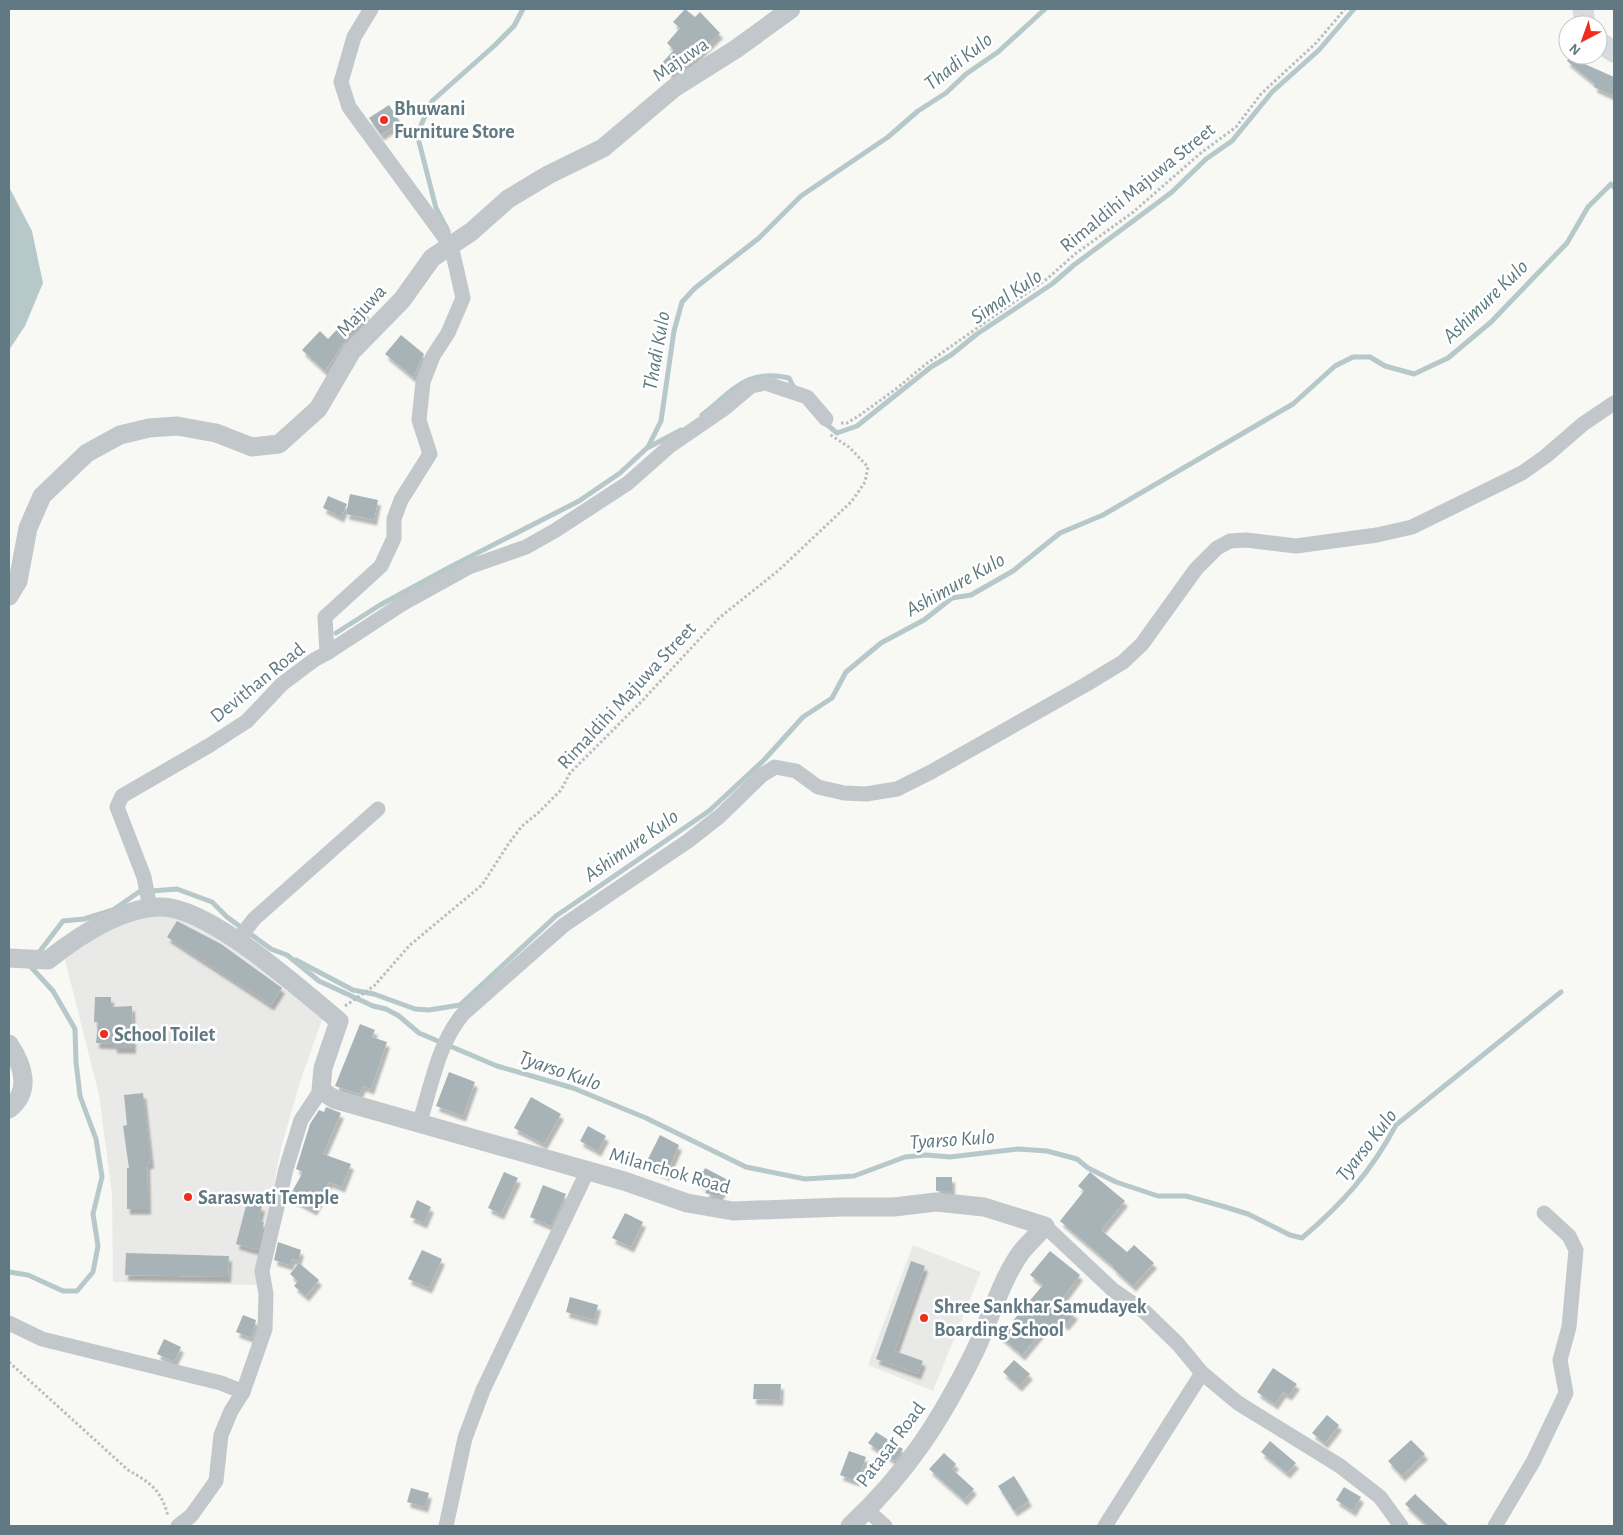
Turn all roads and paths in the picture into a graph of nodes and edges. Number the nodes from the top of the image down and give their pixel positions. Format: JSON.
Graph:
{"nodes":[{"id":1,"x":371,"y":9,"type":"edge"},
{"id":2,"x":791,"y":9,"type":"edge"},
{"id":3,"x":1345,"y":9,"type":"edge"},
{"id":4,"x":450,"y":246,"type":"junction"},
{"id":5,"x":1614,"y":403,"type":"edge"},
{"id":6,"x":825,"y":423,"type":"junction"},
{"id":7,"x":9,"y":596,"type":"edge"},
{"id":8,"x":327,"y":649,"type":"junction"},
{"id":9,"x":378,"y":809,"type":"dead end"},
{"id":10,"x":150,"y":903,"type":"junction"},
{"id":11,"x":237,"y":941,"type":"junction"},
{"id":12,"x":14,"y":958,"type":"edge"},
{"id":13,"x":344,"y":1007,"type":"dead end"},
{"id":14,"x":9,"y":1044,"type":"edge"},
{"id":15,"x":321,"y":1090,"type":"junction"},
{"id":16,"x":9,"y":1109,"type":"edge"},
{"id":17,"x":419,"y":1124,"type":"junction"},
{"id":18,"x":588,"y":1170,"type":"junction"},
{"id":19,"x":1544,"y":1213,"type":"dead end"},
{"id":20,"x":1045,"y":1226,"type":"junction"},
{"id":21,"x":9,"y":1323,"type":"edge"},
{"id":22,"x":9,"y":1362,"type":"edge"},
{"id":23,"x":1202,"y":1372,"type":"junction"},
{"id":24,"x":243,"y":1392,"type":"junction"},
{"id":25,"x":867,"y":1510,"type":"junction"},
{"id":26,"x":173,"y":1522,"type":"edge"},
{"id":27,"x":446,"y":1526,"type":"edge"},
{"id":28,"x":850,"y":1526,"type":"edge"},
{"id":29,"x":885,"y":1526,"type":"edge"},
{"id":30,"x":1105,"y":1526,"type":"edge"},
{"id":31,"x":1401,"y":1526,"type":"edge"},
{"id":32,"x":1494,"y":1526,"type":"edge"}],
"edges":[{"from":1,"to":4,"type":"street","name":"Devithan Road"},
{"from":2,"to":4,"type":"street","name":"Majuwa"},
{"from":3,"to":6,"type":"path","name":"Rimaldihi Majuwa Street"},
{"from":4,"to":7,"type":"street","name":"Majuwa"},
{"from":4,"to":8,"type":"street","name":"Devithan Road"},
{"from":5,"to":17,"type":"street"},
{"from":6,"to":8,"type":"street"},
{"from":6,"to":13,"type":"path","name":"Rimaldihi Majuwa Street"},
{"from":8,"to":10,"type":"street","name":"Devithan Road"},
{"from":9,"to":11,"type":"street"},
{"from":10,"to":11,"type":"street"},
{"from":10,"to":12,"type":"street"},
{"from":11,"to":15,"type":"street"},
{"from":14,"to":16,"type":"street"},
{"from":15,"to":17,"type":"street","name":"Milanchok Road"},
{"from":15,"to":24,"type":"street"},
{"from":17,"to":18,"type":"street","name":"Milanchok Road"},
{"from":18,"to":20,"type":"street","name":"Milanchok Road"},
{"from":18,"to":27,"type":"street"},
{"from":19,"to":32,"type":"street"},
{"from":20,"to":23,"type":"street"},
{"from":20,"to":25,"type":"street","name":"Patasar Road"},
{"from":21,"to":24,"type":"street"},
{"from":22,"to":26,"type":"path"},
{"from":23,"to":30,"type":"street"},
{"from":23,"to":31,"type":"street"},
{"from":24,"to":26,"type":"street"},
{"from":25,"to":28,"type":"street","name":"Patasar Road"},
{"from":25,"to":29,"type":"street"}]}
